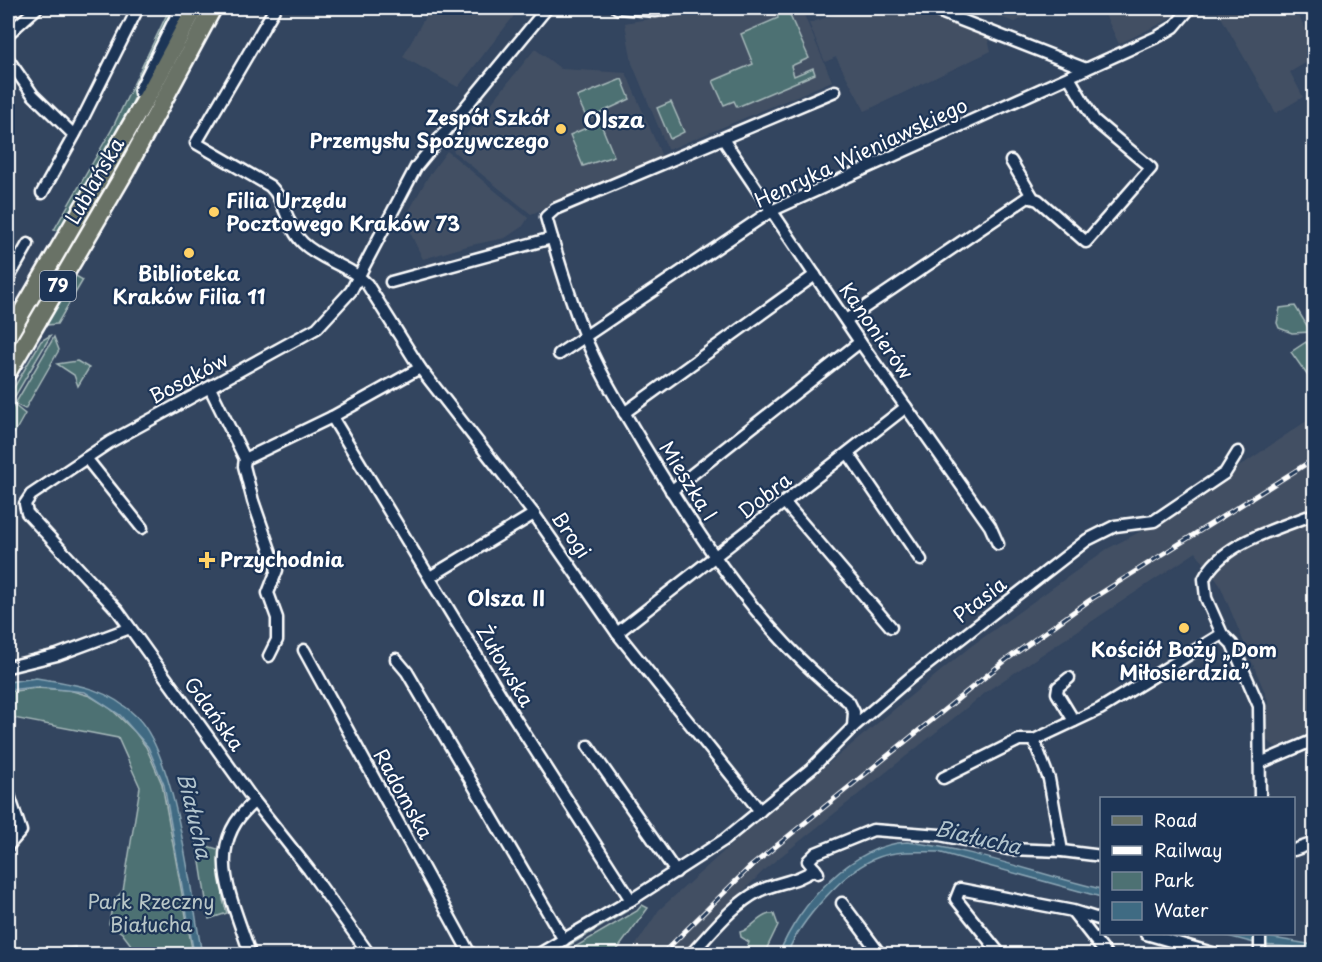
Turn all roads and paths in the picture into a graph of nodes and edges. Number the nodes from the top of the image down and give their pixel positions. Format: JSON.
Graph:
{"nodes":[{"id":1,"x":37,"y":8,"type":"edge"},
{"id":2,"x":138,"y":8,"type":"edge"},
{"id":3,"x":183,"y":8,"type":"edge"},
{"id":4,"x":195,"y":8,"type":"edge"},
{"id":5,"x":213,"y":8,"type":"edge"},
{"id":6,"x":275,"y":8,"type":"edge"},
{"id":7,"x":547,"y":8,"type":"edge"},
{"id":8,"x":617,"y":8,"type":"edge"},
{"id":9,"x":678,"y":8,"type":"edge"},
{"id":10,"x":930,"y":8,"type":"edge"},
{"id":11,"x":1190,"y":8,"type":"edge"},
{"id":12,"x":8,"y":34,"type":"edge"},
{"id":13,"x":8,"y":59,"type":"edge"},
{"id":14,"x":1086,"y":69,"type":"junction"},
{"id":15,"x":1069,"y":77,"type":"junction"},
{"id":16,"x":835,"y":92,"type":"dead end"},
{"id":17,"x":74,"y":135,"type":"junction"},
{"id":18,"x":723,"y":139,"type":"junction"},
{"id":19,"x":121,"y":142,"type":"junction"},
{"id":20,"x":1011,"y":161,"type":"dead end"},
{"id":21,"x":42,"y":193,"type":"dead end"},
{"id":22,"x":1032,"y":196,"type":"junction"},
{"id":23,"x":771,"y":212,"type":"junction"},
{"id":24,"x":552,"y":238,"type":"junction"},
{"id":25,"x":28,"y":244,"type":"dead end"},
{"id":26,"x":358,"y":275,"type":"junction"},
{"id":27,"x":815,"y":275,"type":"junction"},
{"id":28,"x":8,"y":276,"type":"edge"},
{"id":29,"x":391,"y":282,"type":"dead end"},
{"id":30,"x":846,"y":320,"type":"junction"},
{"id":31,"x":8,"y":336,"type":"edge"},
{"id":32,"x":584,"y":336,"type":"junction"},
{"id":33,"x":861,"y":342,"type":"junction"},
{"id":34,"x":559,"y":354,"type":"dead end"},
{"id":35,"x":420,"y":368,"type":"junction"},
{"id":36,"x":8,"y":372,"type":"edge"},
{"id":37,"x":210,"y":388,"type":"junction"},
{"id":38,"x":906,"y":407,"type":"junction"},
{"id":39,"x":624,"y":413,"type":"junction"},
{"id":40,"x":332,"y":417,"type":"junction"},
{"id":41,"x":1238,"y":452,"type":"dead end"},
{"id":42,"x":848,"y":453,"type":"junction"},
{"id":43,"x":86,"y":458,"type":"junction"},
{"id":44,"x":245,"y":459,"type":"junction"},
{"id":45,"x":671,"y":491,"type":"junction"},
{"id":46,"x":26,"y":501,"type":"joint"},
{"id":47,"x":785,"y":503,"type":"junction"},
{"id":48,"x":534,"y":514,"type":"junction"},
{"id":49,"x":1314,"y":514,"type":"edge"},
{"id":50,"x":142,"y":528,"type":"dead end"},
{"id":51,"x":998,"y":544,"type":"dead end"},
{"id":52,"x":715,"y":558,"type":"junction"},
{"id":53,"x":921,"y":560,"type":"dead end"},
{"id":54,"x":430,"y":577,"type":"junction"},
{"id":55,"x":891,"y":627,"type":"dead end"},
{"id":56,"x":130,"y":628,"type":"junction"},
{"id":57,"x":617,"y":633,"type":"junction"},
{"id":58,"x":1222,"y":634,"type":"junction"},
{"id":59,"x":304,"y":650,"type":"dead end"},
{"id":60,"x":269,"y":656,"type":"dead end"},
{"id":61,"x":396,"y":659,"type":"dead end"},
{"id":62,"x":8,"y":667,"type":"edge"},
{"id":63,"x":1069,"y":678,"type":"dead end"},
{"id":64,"x":1074,"y":721,"type":"junction"},
{"id":65,"x":854,"y":726,"type":"junction"},
{"id":66,"x":1034,"y":740,"type":"junction"},
{"id":67,"x":1314,"y":740,"type":"edge"},
{"id":68,"x":588,"y":746,"type":"dead end"},
{"id":69,"x":1260,"y":763,"type":"junction"},
{"id":70,"x":943,"y":778,"type":"dead end"},
{"id":71,"x":8,"y":792,"type":"edge"},
{"id":72,"x":1260,"y":797,"type":"edge"},
{"id":73,"x":254,"y":801,"type":"junction"},
{"id":74,"x":760,"y":811,"type":"junction"},
{"id":75,"x":1314,"y":843,"type":"edge"},
{"id":76,"x":8,"y":846,"type":"edge"},
{"id":77,"x":1295,"y":849,"type":"edge"},
{"id":78,"x":1062,"y":851,"type":"junction"},
{"id":79,"x":1100,"y":856,"type":"edge"},
{"id":80,"x":676,"y":872,"type":"junction"},
{"id":81,"x":631,"y":900,"type":"junction"},
{"id":82,"x":842,"y":903,"type":"dead end"},
{"id":83,"x":1073,"y":911,"type":"junction"},
{"id":84,"x":1100,"y":920,"type":"edge"},
{"id":85,"x":1153,"y":935,"type":"edge"},
{"id":86,"x":1260,"y":935,"type":"edge"},
{"id":87,"x":564,"y":940,"type":"junction"},
{"id":88,"x":250,"y":954,"type":"edge"},
{"id":89,"x":369,"y":954,"type":"edge"},
{"id":90,"x":470,"y":954,"type":"edge"},
{"id":91,"x":539,"y":954,"type":"edge"},
{"id":92,"x":692,"y":954,"type":"edge"},
{"id":93,"x":880,"y":954,"type":"edge"},
{"id":94,"x":1000,"y":954,"type":"edge"},
{"id":95,"x":1106,"y":954,"type":"edge"},
{"id":96,"x":1216,"y":954,"type":"edge"},
{"id":97,"x":1260,"y":954,"type":"edge"}],
"edges":[{"from":1,"to":12,"type":"street"},
{"from":2,"to":17,"type":"street"},
{"from":3,"to":19,"type":"main road","name":"Lublańska"},
{"from":4,"to":19,"type":"main road","name":"Lublańska","number":"79"},
{"from":5,"to":36,"type":"main road","name":"Lublańska","number":"79"},
{"from":6,"to":26,"type":"street"},
{"from":7,"to":26,"type":"street","name":"Bosaków"},
{"from":8,"to":9,"type":"street"},
{"from":10,"to":14,"type":"street"},
{"from":11,"to":14,"type":"street","name":"Henryka Wieniawskiego"},
{"from":13,"to":17,"type":"street"},
{"from":14,"to":15,"type":"street","name":"Henryka Wieniawskiego"},
{"from":15,"to":22,"type":"street"},
{"from":15,"to":23,"type":"street","name":"Henryka Wieniawskiego"},
{"from":16,"to":18,"type":"street"},
{"from":17,"to":21,"type":"street"},
{"from":18,"to":23,"type":"street","name":"Kanonierów"},
{"from":18,"to":24,"type":"street","name":"Mieszka I"},
{"from":19,"to":31,"type":"main road","name":"Lublańska","number":"79"},
{"from":20,"to":22,"type":"street"},
{"from":22,"to":30,"type":"street"},
{"from":23,"to":27,"type":"street","name":"Kanonierów"},
{"from":23,"to":32,"type":"street","name":"Henryka Wieniawskiego"},
{"from":24,"to":29,"type":"street"},
{"from":24,"to":32,"type":"street","name":"Mieszka I"},
{"from":25,"to":28,"type":"street"},
{"from":26,"to":35,"type":"street","name":"Brogi"},
{"from":26,"to":37,"type":"street","name":"Bosaków"},
{"from":27,"to":30,"type":"street","name":"Kanonierów"},
{"from":27,"to":39,"type":"street"},
{"from":30,"to":33,"type":"street","name":"Kanonierów"},
{"from":32,"to":34,"type":"street","name":"Henryka Wieniawskiego"},
{"from":32,"to":39,"type":"street","name":"Mieszka I"},
{"from":33,"to":38,"type":"street","name":"Kanonierów"},
{"from":33,"to":45,"type":"street"},
{"from":35,"to":40,"type":"street"},
{"from":35,"to":48,"type":"street","name":"Brogi"},
{"from":37,"to":43,"type":"street","name":"Bosaków"},
{"from":37,"to":44,"type":"street"},
{"from":38,"to":42,"type":"street","name":"Dobra"},
{"from":38,"to":51,"type":"street","name":"Kanonierów"},
{"from":39,"to":45,"type":"street","name":"Mieszka I"},
{"from":40,"to":44,"type":"street"},
{"from":40,"to":54,"type":"street","name":"Żułowska"},
{"from":41,"to":65,"type":"street","name":"Ptasia"},
{"from":42,"to":47,"type":"street","name":"Dobra"},
{"from":42,"to":53,"type":"street"},
{"from":43,"to":46,"type":"street","name":"Bosaków"},
{"from":43,"to":50,"type":"street"},
{"from":44,"to":60,"type":"street"},
{"from":45,"to":52,"type":"street","name":"Mieszka I"},
{"from":46,"to":56,"type":"street","name":"Gdańska"},
{"from":47,"to":52,"type":"street","name":"Dobra"},
{"from":47,"to":55,"type":"street"},
{"from":48,"to":54,"type":"street"},
{"from":48,"to":57,"type":"street","name":"Brogi"},
{"from":49,"to":58,"type":"street"},
{"from":52,"to":57,"type":"street","name":"Dobra"},
{"from":52,"to":65,"type":"street","name":"Mieszka I"},
{"from":54,"to":81,"type":"street","name":"Żułowska"},
{"from":56,"to":62,"type":"street"},
{"from":56,"to":73,"type":"street","name":"Gdańska"},
{"from":57,"to":74,"type":"street","name":"Brogi"},
{"from":58,"to":64,"type":"street"},
{"from":58,"to":69,"type":"street"},
{"from":59,"to":90,"type":"street","name":"Radomska"},
{"from":61,"to":87,"type":"street"},
{"from":63,"to":64,"type":"street"},
{"from":64,"to":66,"type":"street"},
{"from":65,"to":74,"type":"street","name":"Ptasia"},
{"from":66,"to":70,"type":"street"},
{"from":66,"to":78,"type":"street"},
{"from":67,"to":69,"type":"street"},
{"from":68,"to":80,"type":"street"},
{"from":69,"to":72,"type":"street"},
{"from":71,"to":76,"type":"street"},
{"from":73,"to":88,"type":"street"},
{"from":73,"to":89,"type":"street","name":"Gdańska"},
{"from":74,"to":80,"type":"street","name":"Ptasia"},
{"from":75,"to":77,"type":"street"},
{"from":78,"to":79,"type":"street"},
{"from":78,"to":92,"type":"street"},
{"from":80,"to":81,"type":"street","name":"Ptasia"},
{"from":81,"to":87,"type":"street","name":"Ptasia"},
{"from":82,"to":93,"type":"street"},
{"from":83,"to":84,"type":"street"},
{"from":83,"to":94,"type":"street"},
{"from":83,"to":95,"type":"street"},
{"from":85,"to":96,"type":"street"},
{"from":86,"to":97,"type":"street"},
{"from":87,"to":91,"type":"street","name":"Ptasia"}]}
